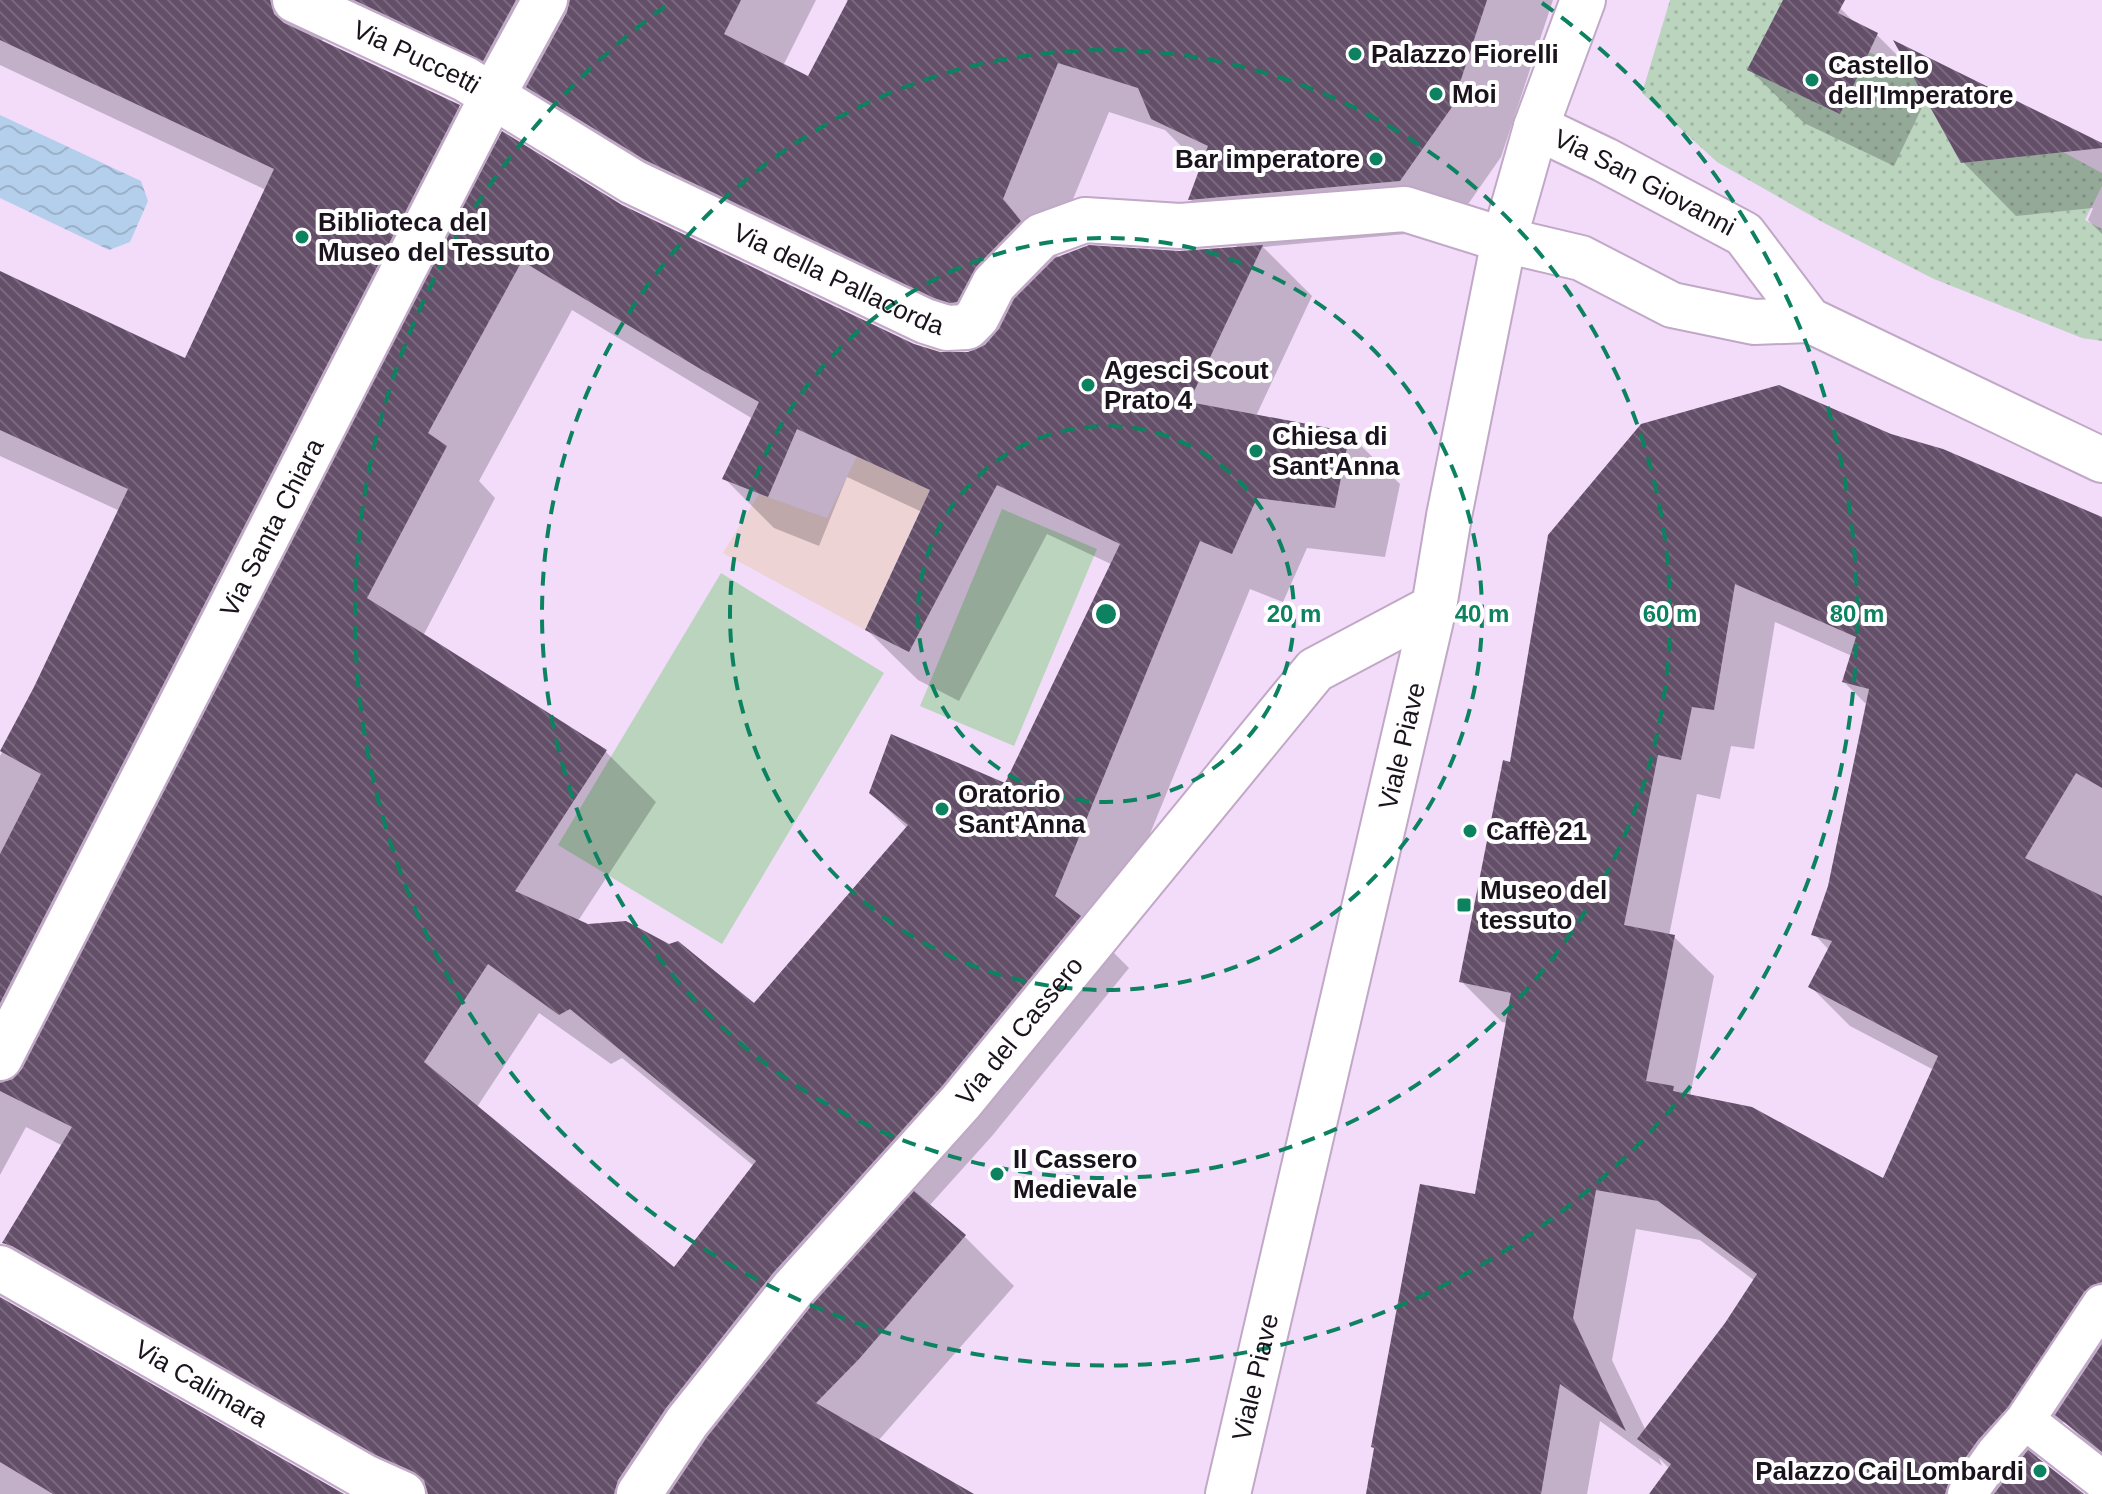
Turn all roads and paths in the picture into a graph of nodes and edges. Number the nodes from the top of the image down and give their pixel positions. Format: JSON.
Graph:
{"nodes":[{"id":1,"x":295,"y":0,"type":"edge"},
{"id":2,"x":545,"y":0,"type":"edge"},
{"id":3,"x":1583,"y":0,"type":"edge"},
{"id":4,"x":493,"y":95,"type":"junction"},
{"id":5,"x":1536,"y":127,"type":"junction"},
{"id":6,"x":1504,"y":240,"type":"junction"},
{"id":7,"x":1809,"y":320,"type":"junction"},
{"id":8,"x":2102,"y":460,"type":"edge"},
{"id":9,"x":1434,"y":607,"type":"junction"},
{"id":10,"x":0,"y":1058,"type":"edge"},
{"id":11,"x":0,"y":1268,"type":"edge"},
{"id":12,"x":2102,"y":1304,"type":"edge"},
{"id":13,"x":2025,"y":1420,"type":"junction"},
{"id":14,"x":2102,"y":1480,"type":"edge"},
{"id":15,"x":403,"y":1494,"type":"edge"},
{"id":16,"x":639,"y":1494,"type":"edge"},
{"id":17,"x":1228,"y":1494,"type":"edge"},
{"id":18,"x":1967,"y":1494,"type":"edge"}],
"edges":[{"from":1,"to":4,"type":"street","name":"Via Puccetti"},
{"from":2,"to":4,"type":"street","name":"Via Santa Chiara"},
{"from":3,"to":5,"type":"street","name":"Viale Piave"},
{"from":4,"to":6,"type":"street","name":"Via della Pallacorda"},
{"from":4,"to":10,"type":"street","name":"Via Santa Chiara"},
{"from":5,"to":6,"type":"street","name":"Viale Piave"},
{"from":5,"to":7,"type":"street","name":"Via San Giovanni"},
{"from":6,"to":7,"type":"street","name":"Via San Giovanni"},
{"from":6,"to":9,"type":"street","name":"Viale Piave"},
{"from":7,"to":8,"type":"street","name":"Via San Giovanni"},
{"from":9,"to":16,"type":"street","name":"Via del Cassero"},
{"from":9,"to":17,"type":"street","name":"Viale Piave"},
{"from":11,"to":15,"type":"street","name":"Via Calimara"},
{"from":12,"to":13,"type":"street"},
{"from":13,"to":14,"type":"street"},
{"from":13,"to":18,"type":"street"}]}
